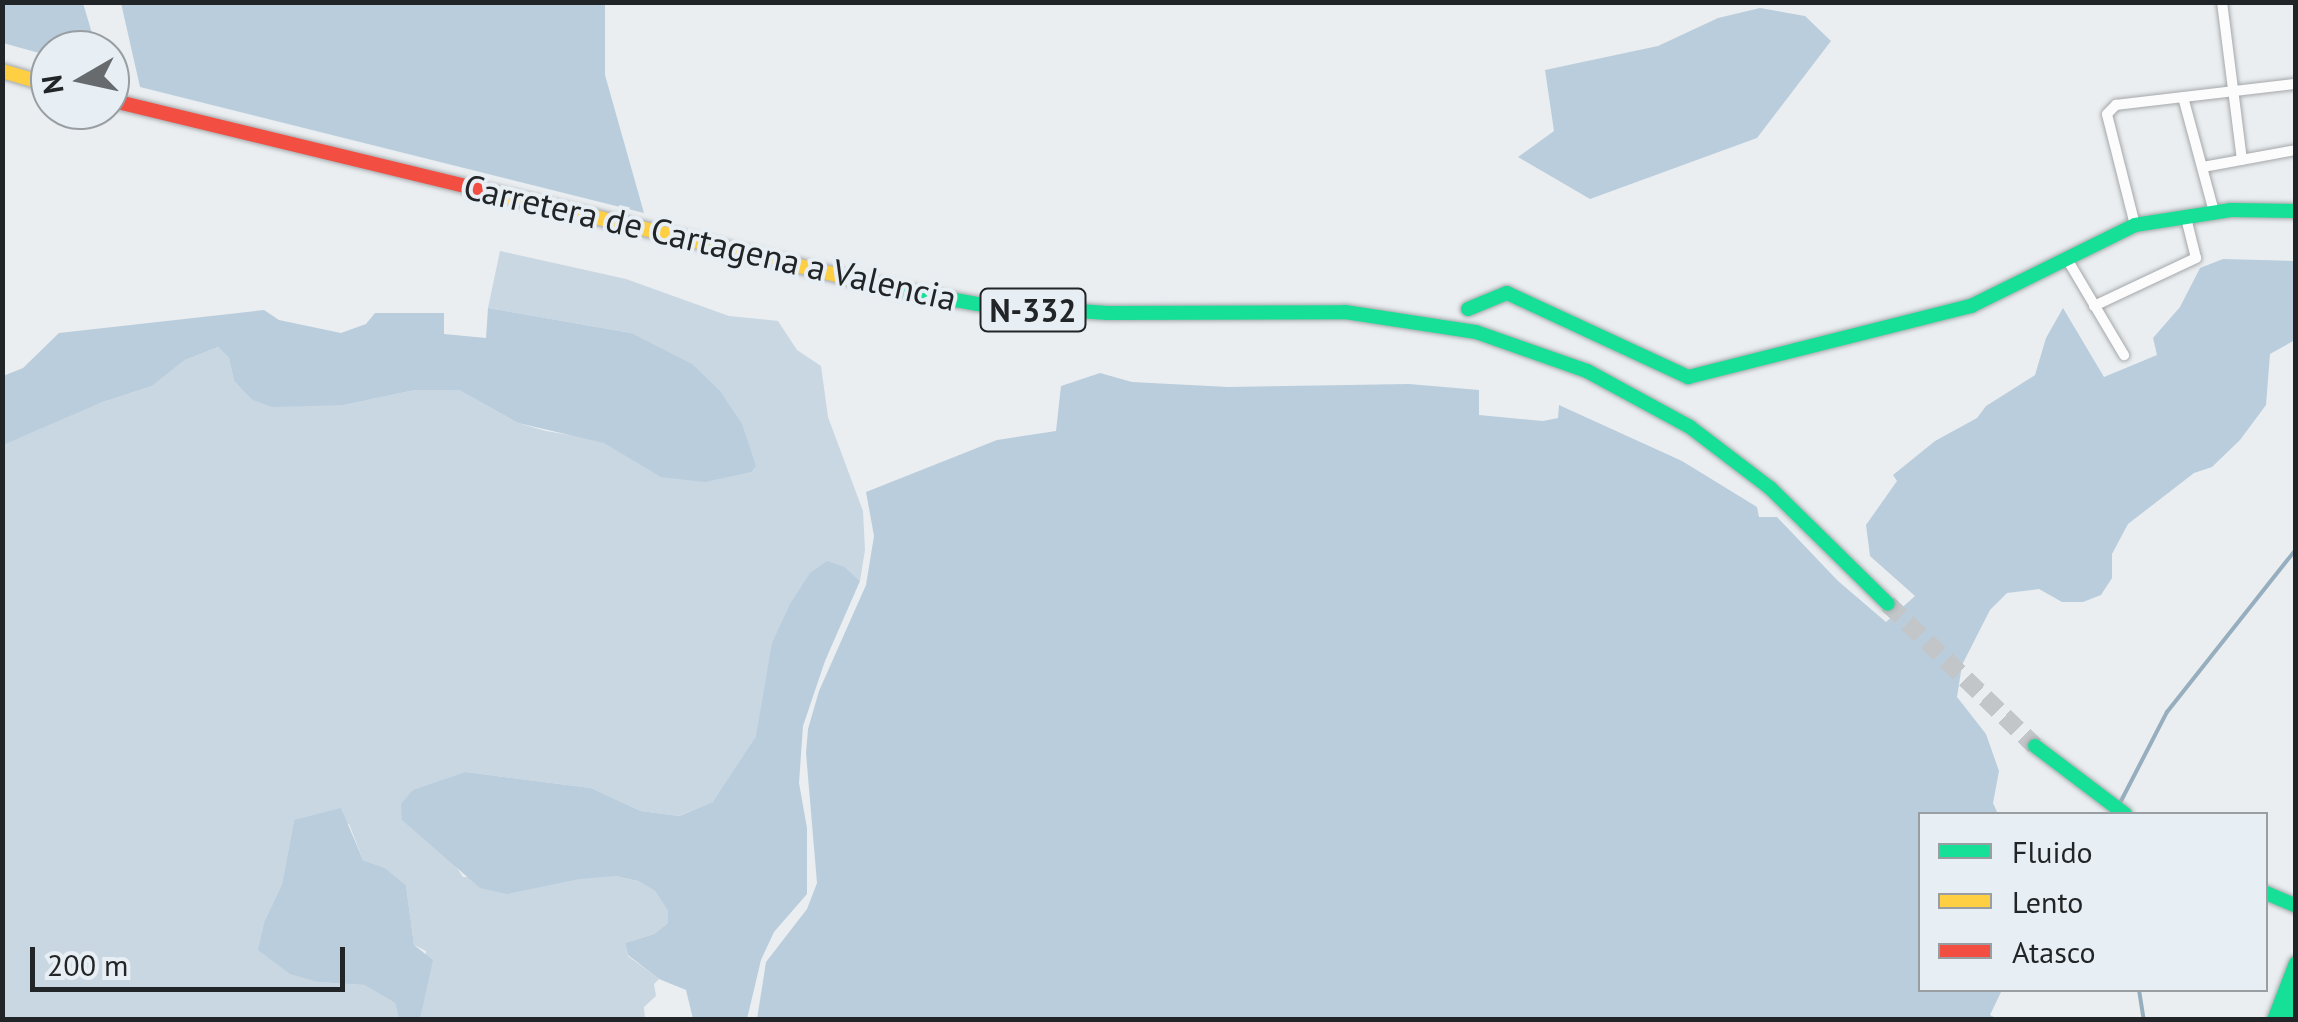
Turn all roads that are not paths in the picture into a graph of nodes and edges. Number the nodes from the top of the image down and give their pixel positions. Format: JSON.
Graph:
{"nodes":[{"id":1,"x":2222,"y":2,"type":"edge"},
{"id":2,"x":2,"y":71,"type":"edge"},
{"id":3,"x":30,"y":79,"type":"edge"},
{"id":4,"x":2296,"y":84,"type":"edge"},
{"id":5,"x":2233,"y":92,"type":"junction"},
{"id":6,"x":2183,"y":97,"type":"junction"},
{"id":7,"x":130,"y":105,"type":"edge"},
{"id":8,"x":2296,"y":150,"type":"edge"},
{"id":9,"x":2242,"y":160,"type":"junction"},
{"id":10,"x":2203,"y":167,"type":"junction"},
{"id":11,"x":2214,"y":212,"type":"junction"},
{"id":12,"x":2296,"y":212,"type":"edge"},
{"id":13,"x":2186,"y":218,"type":"junction"},
{"id":14,"x":2135,"y":225,"type":"junction"},
{"id":15,"x":2067,"y":259,"type":"junction"},
{"id":16,"x":2094,"y":306,"type":"junction"},
{"id":17,"x":1468,"y":309,"type":"dead end"},
{"id":18,"x":2124,"y":354,"type":"dead end"},
{"id":19,"x":1888,"y":604,"type":"tunnel mouth"},
{"id":20,"x":2035,"y":746,"type":"tunnel mouth"},
{"id":21,"x":2097,"y":795,"type":"junction"},
{"id":22,"x":2110,"y":812,"type":"edge"},
{"id":23,"x":2122,"y":812,"type":"edge"},
{"id":24,"x":2268,"y":894,"type":"edge"},
{"id":25,"x":2290,"y":909,"type":"edge"},
{"id":26,"x":2296,"y":962,"type":"edge"},
{"id":27,"x":2296,"y":980,"type":"edge"},
{"id":28,"x":2296,"y":994,"type":"edge"},
{"id":29,"x":2286,"y":1017,"type":"edge"}],
"edges":[{"from":1,"to":5,"type":"street"},
{"from":2,"to":3,"type":"main road"},
{"from":4,"to":5,"type":"street"},
{"from":5,"to":6,"type":"street"},
{"from":5,"to":9,"type":"street"},
{"from":6,"to":10,"type":"street"},
{"from":6,"to":14,"type":"street"},
{"from":7,"to":19,"type":"main road","name":"Carretera de Cartagena a Valencia","number":"N-332"},
{"from":8,"to":9,"type":"street"},
{"from":9,"to":10,"type":"street"},
{"from":10,"to":11,"type":"street"},
{"from":11,"to":12,"type":"main road"},
{"from":11,"to":13,"type":"main road"},
{"from":13,"to":14,"type":"main road"},
{"from":13,"to":16,"type":"street"},
{"from":14,"to":15,"type":"main road"},
{"from":15,"to":16,"type":"street"},
{"from":15,"to":17,"type":"main road"},
{"from":16,"to":18,"type":"street"},
{"from":20,"to":21,"type":"main road"},
{"from":21,"to":22,"type":"main road"},
{"from":21,"to":23,"type":"main road"},
{"from":24,"to":25,"type":"main road"},
{"from":26,"to":29,"type":"main road"},
{"from":27,"to":29,"type":"main road"},
{"from":28,"to":29,"type":"main road"}]}
